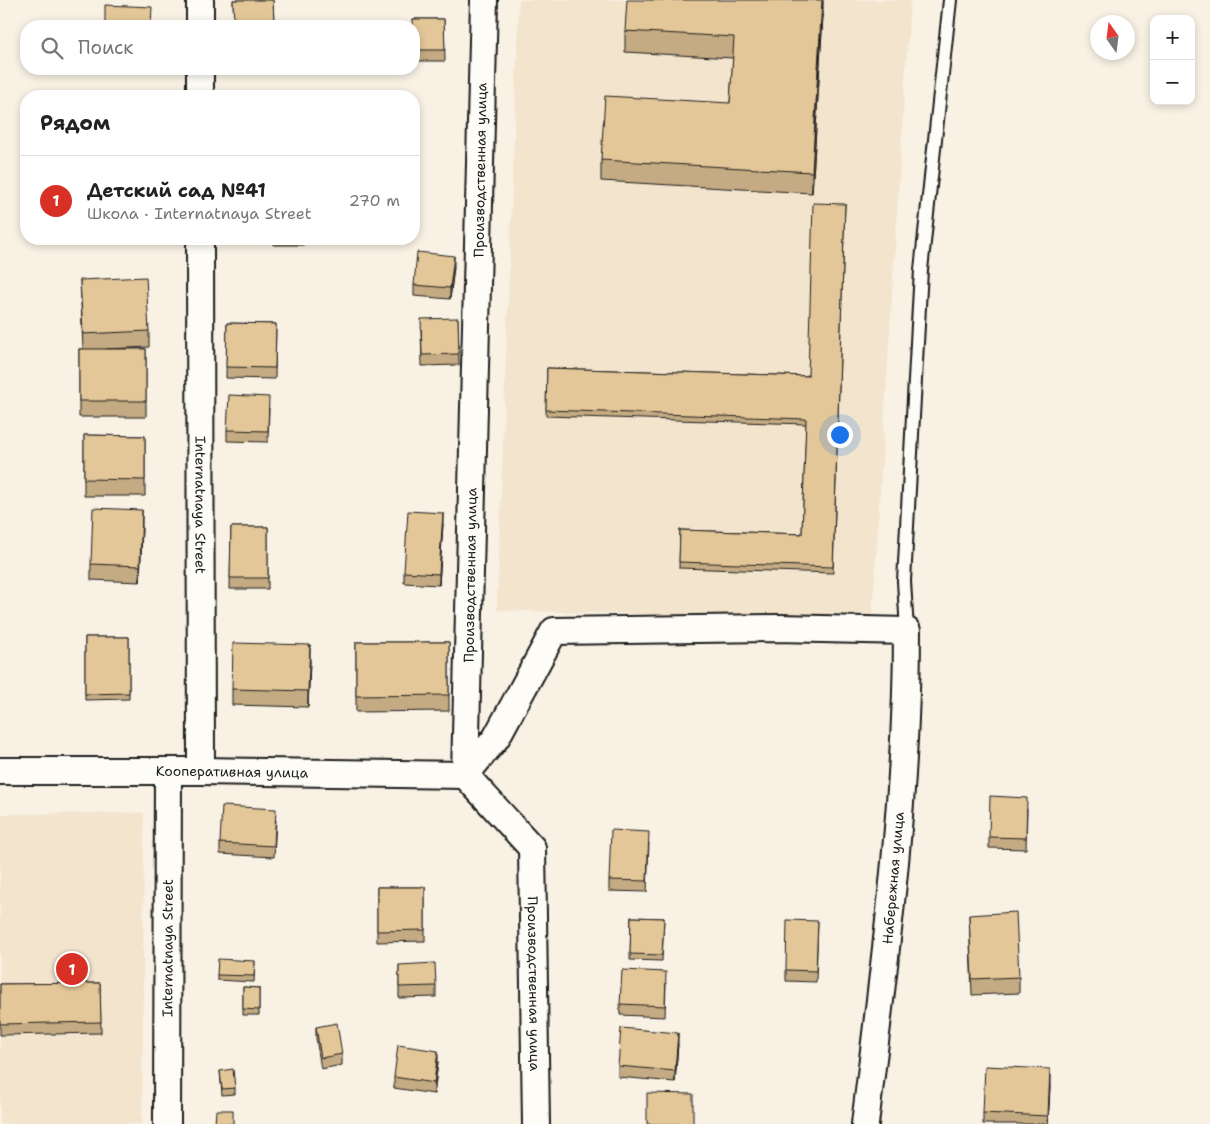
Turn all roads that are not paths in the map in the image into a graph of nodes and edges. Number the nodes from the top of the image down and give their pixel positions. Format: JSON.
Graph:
{"nodes":[{"id":1,"x":200,"y":0,"type":"edge"},
{"id":2,"x":484,"y":0,"type":"edge"},
{"id":3,"x":950,"y":0,"type":"edge"},
{"id":4,"x":200,"y":20,"type":"edge"},
{"id":5,"x":200,"y":75,"type":"edge"},
{"id":6,"x":200,"y":90,"type":"edge"},
{"id":7,"x":200,"y":245,"type":"edge"},
{"id":8,"x":907,"y":631,"type":"junction"},
{"id":9,"x":0,"y":771,"type":"edge"},
{"id":10,"x":168,"y":771,"type":"junction"},
{"id":11,"x":201,"y":771,"type":"junction"},
{"id":12,"x":465,"y":775,"type":"junction"},
{"id":13,"x":167,"y":1124,"type":"edge"},
{"id":14,"x":536,"y":1124,"type":"edge"},
{"id":15,"x":865,"y":1124,"type":"edge"}],
"edges":[{"from":1,"to":4,"type":"street"},
{"from":2,"to":12,"type":"street","name":"Производственная улица"},
{"from":3,"to":8,"type":"lane"},
{"from":5,"to":6,"type":"street"},
{"from":7,"to":11,"type":"street","name":"Internatnaya Street"},
{"from":8,"to":12,"type":"street"},
{"from":8,"to":15,"type":"street","name":"Набережная улица"},
{"from":9,"to":10,"type":"street","name":"Кооперативная улица"},
{"from":10,"to":11,"type":"street","name":"Кооперативная улица"},
{"from":10,"to":13,"type":"street","name":"Internatnaya Street"},
{"from":11,"to":12,"type":"street","name":"Кооперативная улица"},
{"from":12,"to":14,"type":"street","name":"Производственная улица"}]}
